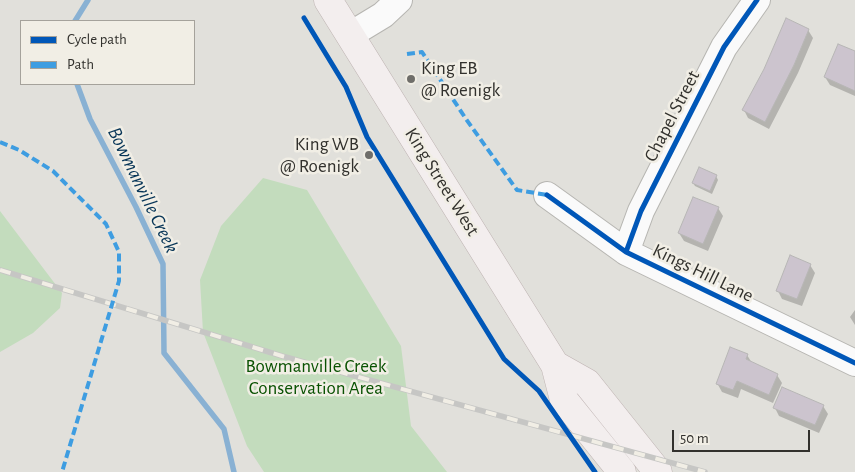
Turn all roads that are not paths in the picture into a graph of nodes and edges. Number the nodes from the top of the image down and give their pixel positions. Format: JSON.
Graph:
{"nodes":[{"id":1,"x":399,"y":0,"type":"edge"},
{"id":2,"x":757,"y":0,"type":"edge"},
{"id":3,"x":329,"y":1,"type":"edge"},
{"id":4,"x":350,"y":35,"type":"junction"},
{"id":5,"x":547,"y":195,"type":"dead end"},
{"id":6,"x":626,"y":252,"type":"junction"},
{"id":7,"x":855,"y":363,"type":"edge"},
{"id":8,"x":555,"y":365,"type":"junction"},
{"id":9,"x":622,"y":472,"type":"edge"},
{"id":10,"x":658,"y":472,"type":"edge"}],
"edges":[{"from":1,"to":4,"type":"street"},
{"from":2,"to":6,"type":"street","name":"Chapel Street"},
{"from":3,"to":4,"type":"main road","name":"King Street West"},
{"from":4,"to":8,"type":"main road","name":"King Street West"},
{"from":5,"to":6,"type":"street","name":"Kings Hill Lane"},
{"from":6,"to":7,"type":"street","name":"Kings Hill Lane"},
{"from":8,"to":9,"type":"main road","name":"King Street West"},
{"from":8,"to":10,"type":"main road","name":"King Street West"}]}
